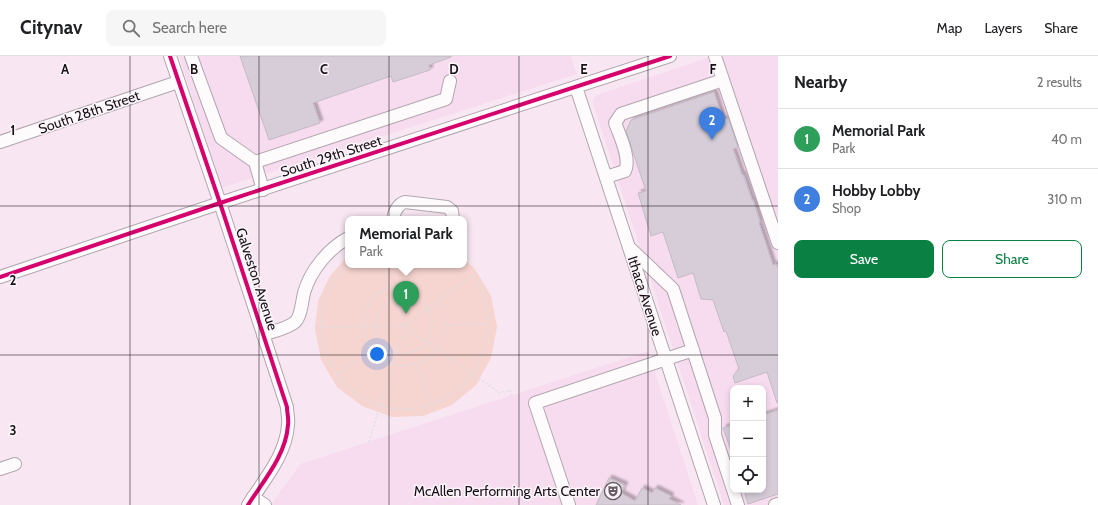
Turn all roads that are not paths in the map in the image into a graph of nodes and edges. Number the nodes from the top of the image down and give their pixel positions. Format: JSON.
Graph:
{"nodes":[{"id":1,"x":170,"y":56,"type":"edge"},
{"id":2,"x":191,"y":56,"type":"edge"},
{"id":3,"x":670,"y":56,"type":"edge"},
{"id":4,"x":715,"y":56,"type":"edge"},
{"id":5,"x":723,"y":80,"type":"junction"},
{"id":6,"x":450,"y":81,"type":"dead end"},
{"id":7,"x":178,"y":82,"type":"junction"},
{"id":8,"x":576,"y":87,"type":"junction"},
{"id":9,"x":0,"y":142,"type":"edge"},
{"id":10,"x":254,"y":162,"type":"junction"},
{"id":11,"x":606,"y":177,"type":"junction"},
{"id":12,"x":263,"y":190,"type":"junction"},
{"id":13,"x":220,"y":203,"type":"junction"},
{"id":14,"x":394,"y":216,"type":"edge"},
{"id":15,"x":453,"y":216,"type":"edge"},
{"id":16,"x":345,"y":240,"type":"edge"},
{"id":17,"x":778,"y":243,"type":"edge"},
{"id":18,"x":630,"y":248,"type":"junction"},
{"id":19,"x":0,"y":277,"type":"edge"},
{"id":20,"x":263,"y":335,"type":"junction"},
{"id":21,"x":693,"y":350,"type":"junction"},
{"id":22,"x":666,"y":359,"type":"junction"},
{"id":23,"x":15,"y":464,"type":"dead end"},
{"id":24,"x":0,"y":468,"type":"edge"},
{"id":25,"x":250,"y":501,"type":"edge"},
{"id":26,"x":265,"y":505,"type":"edge"},
{"id":27,"x":569,"y":505,"type":"edge"},
{"id":28,"x":714,"y":505,"type":"edge"},
{"id":29,"x":738,"y":505,"type":"edge"}],
"edges":[{"from":1,"to":7,"type":"street","name":"Galveston Avenue"},
{"from":2,"to":10,"type":"street"},
{"from":3,"to":8,"type":"street","name":"South 29th Street"},
{"from":4,"to":5,"type":"street"},
{"from":5,"to":11,"type":"street"},
{"from":5,"to":17,"type":"street"},
{"from":6,"to":10,"type":"street"},
{"from":7,"to":9,"type":"street","name":"South 28th Street"},
{"from":7,"to":13,"type":"street","name":"Galveston Avenue"},
{"from":8,"to":11,"type":"street","name":"Ithaca Avenue"},
{"from":8,"to":12,"type":"street","name":"South 29th Street"},
{"from":10,"to":12,"type":"street"},
{"from":11,"to":18,"type":"street","name":"Ithaca Avenue"},
{"from":12,"to":13,"type":"street","name":"South 29th Street"},
{"from":13,"to":19,"type":"street","name":"South 29th Street"},
{"from":13,"to":20,"type":"street","name":"Galveston Avenue"},
{"from":14,"to":15,"type":"street"},
{"from":16,"to":20,"type":"street"},
{"from":18,"to":21,"type":"street"},
{"from":18,"to":22,"type":"street","name":"Ithaca Avenue"},
{"from":20,"to":25,"type":"street","name":"Galveston Avenue"},
{"from":21,"to":22,"type":"street"},
{"from":21,"to":29,"type":"street"},
{"from":22,"to":27,"type":"street"},
{"from":22,"to":28,"type":"street","name":"Ithaca Avenue"},
{"from":23,"to":24,"type":"street"},
{"from":25,"to":26,"type":"street"}]}
